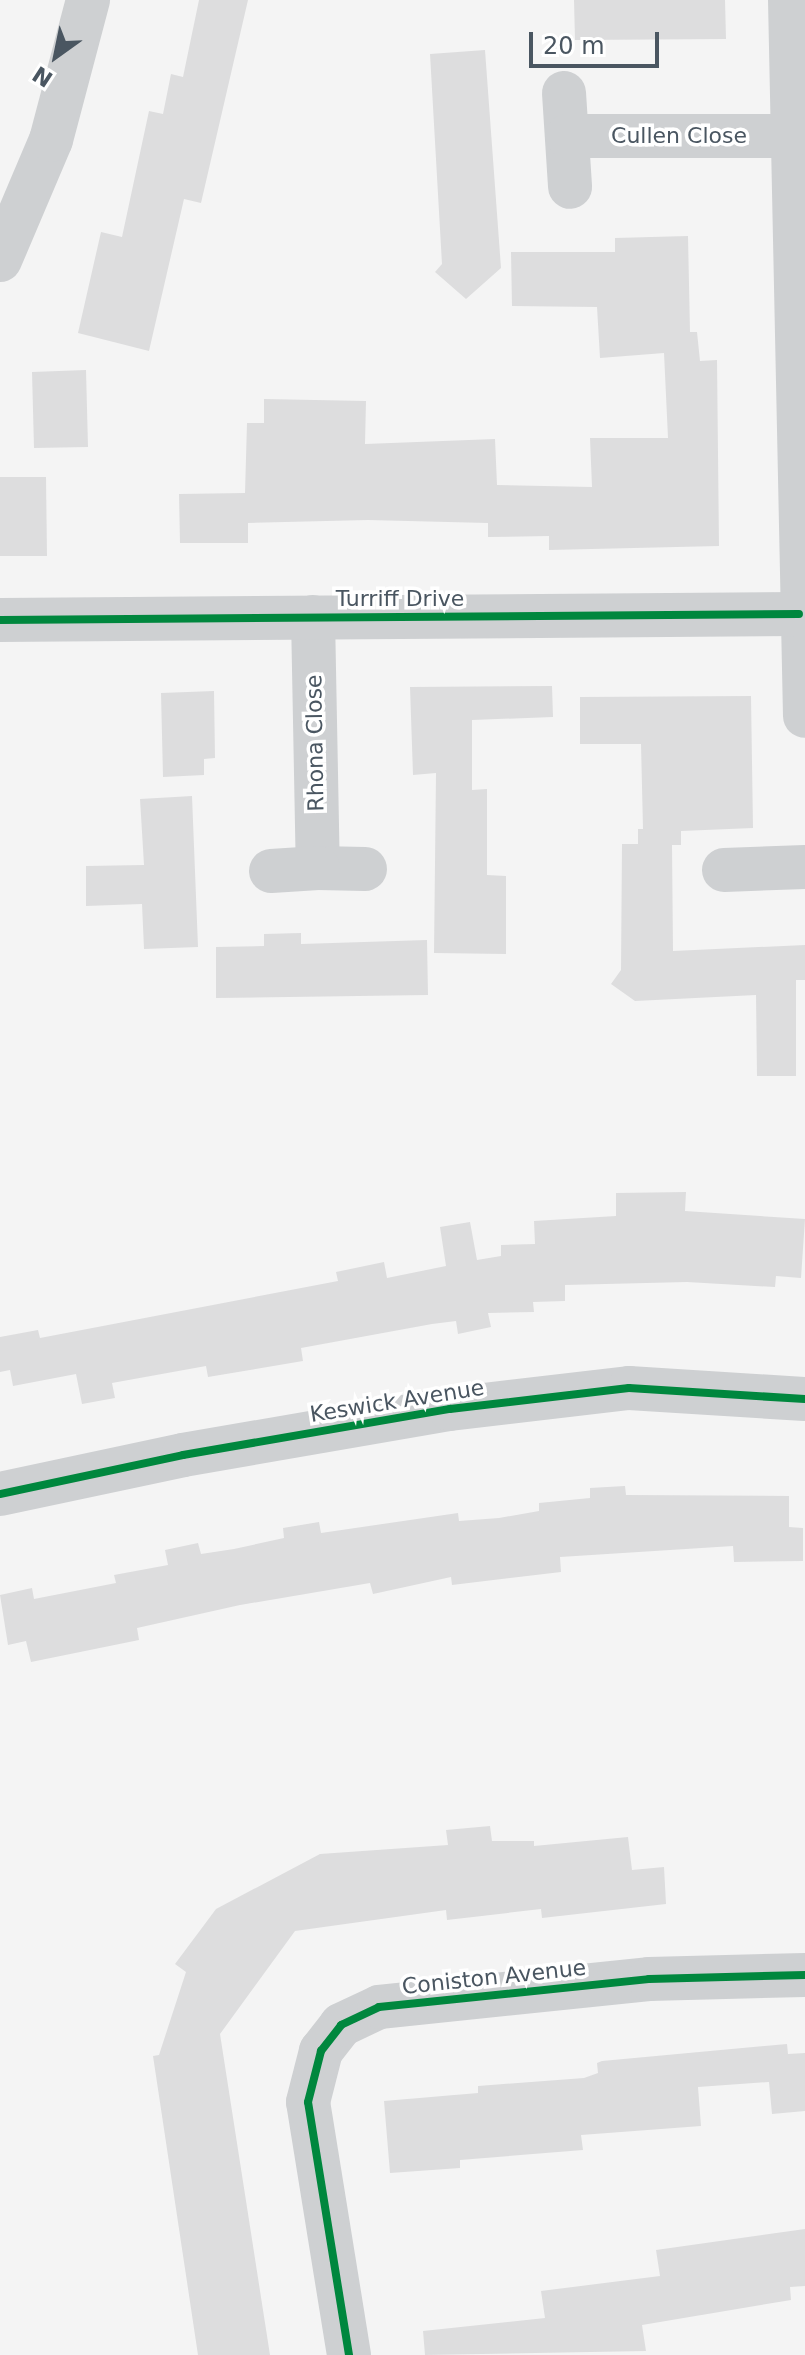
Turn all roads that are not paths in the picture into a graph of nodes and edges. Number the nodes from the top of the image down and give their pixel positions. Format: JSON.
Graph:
{"nodes":[{"id":1,"x":88,"y":0,"type":"edge"},
{"id":2,"x":790,"y":0,"type":"edge"},
{"id":3,"x":564,"y":93,"type":"dead end"},
{"id":4,"x":567,"y":136,"type":"junction"},
{"id":5,"x":791,"y":136,"type":"junction"},
{"id":6,"x":570,"y":187,"type":"dead end"},
{"id":7,"x":0,"y":260,"type":"edge"},
{"id":8,"x":799,"y":614,"type":"junction"},
{"id":9,"x":313,"y":617,"type":"junction"},
{"id":10,"x":0,"y":620,"type":"edge"},
{"id":11,"x":805,"y":716,"type":"edge"},
{"id":12,"x":805,"y":867,"type":"edge"},
{"id":13,"x":318,"y":868,"type":"junction"},
{"id":14,"x":365,"y":869,"type":"dead end"},
{"id":15,"x":724,"y":870,"type":"dead end"},
{"id":16,"x":271,"y":871,"type":"dead end"},
{"id":17,"x":805,"y":1399,"type":"edge"},
{"id":18,"x":0,"y":1494,"type":"edge"},
{"id":19,"x":805,"y":1975,"type":"edge"},
{"id":20,"x":349,"y":2355,"type":"edge"}],
"edges":[{"from":1,"to":7,"type":"street"},
{"from":2,"to":5,"type":"street"},
{"from":3,"to":4,"type":"street"},
{"from":4,"to":5,"type":"street","name":"Cullen Close"},
{"from":4,"to":6,"type":"street"},
{"from":5,"to":8,"type":"street"},
{"from":8,"to":9,"type":"street","name":"Turriff Drive"},
{"from":8,"to":11,"type":"street"},
{"from":9,"to":10,"type":"street","name":"Turriff Drive"},
{"from":9,"to":13,"type":"street","name":"Rhona Close"},
{"from":12,"to":15,"type":"street"},
{"from":13,"to":14,"type":"street"},
{"from":13,"to":16,"type":"street"},
{"from":17,"to":18,"type":"street","name":"Keswick Avenue"},
{"from":19,"to":20,"type":"street","name":"Coniston Avenue"}]}
